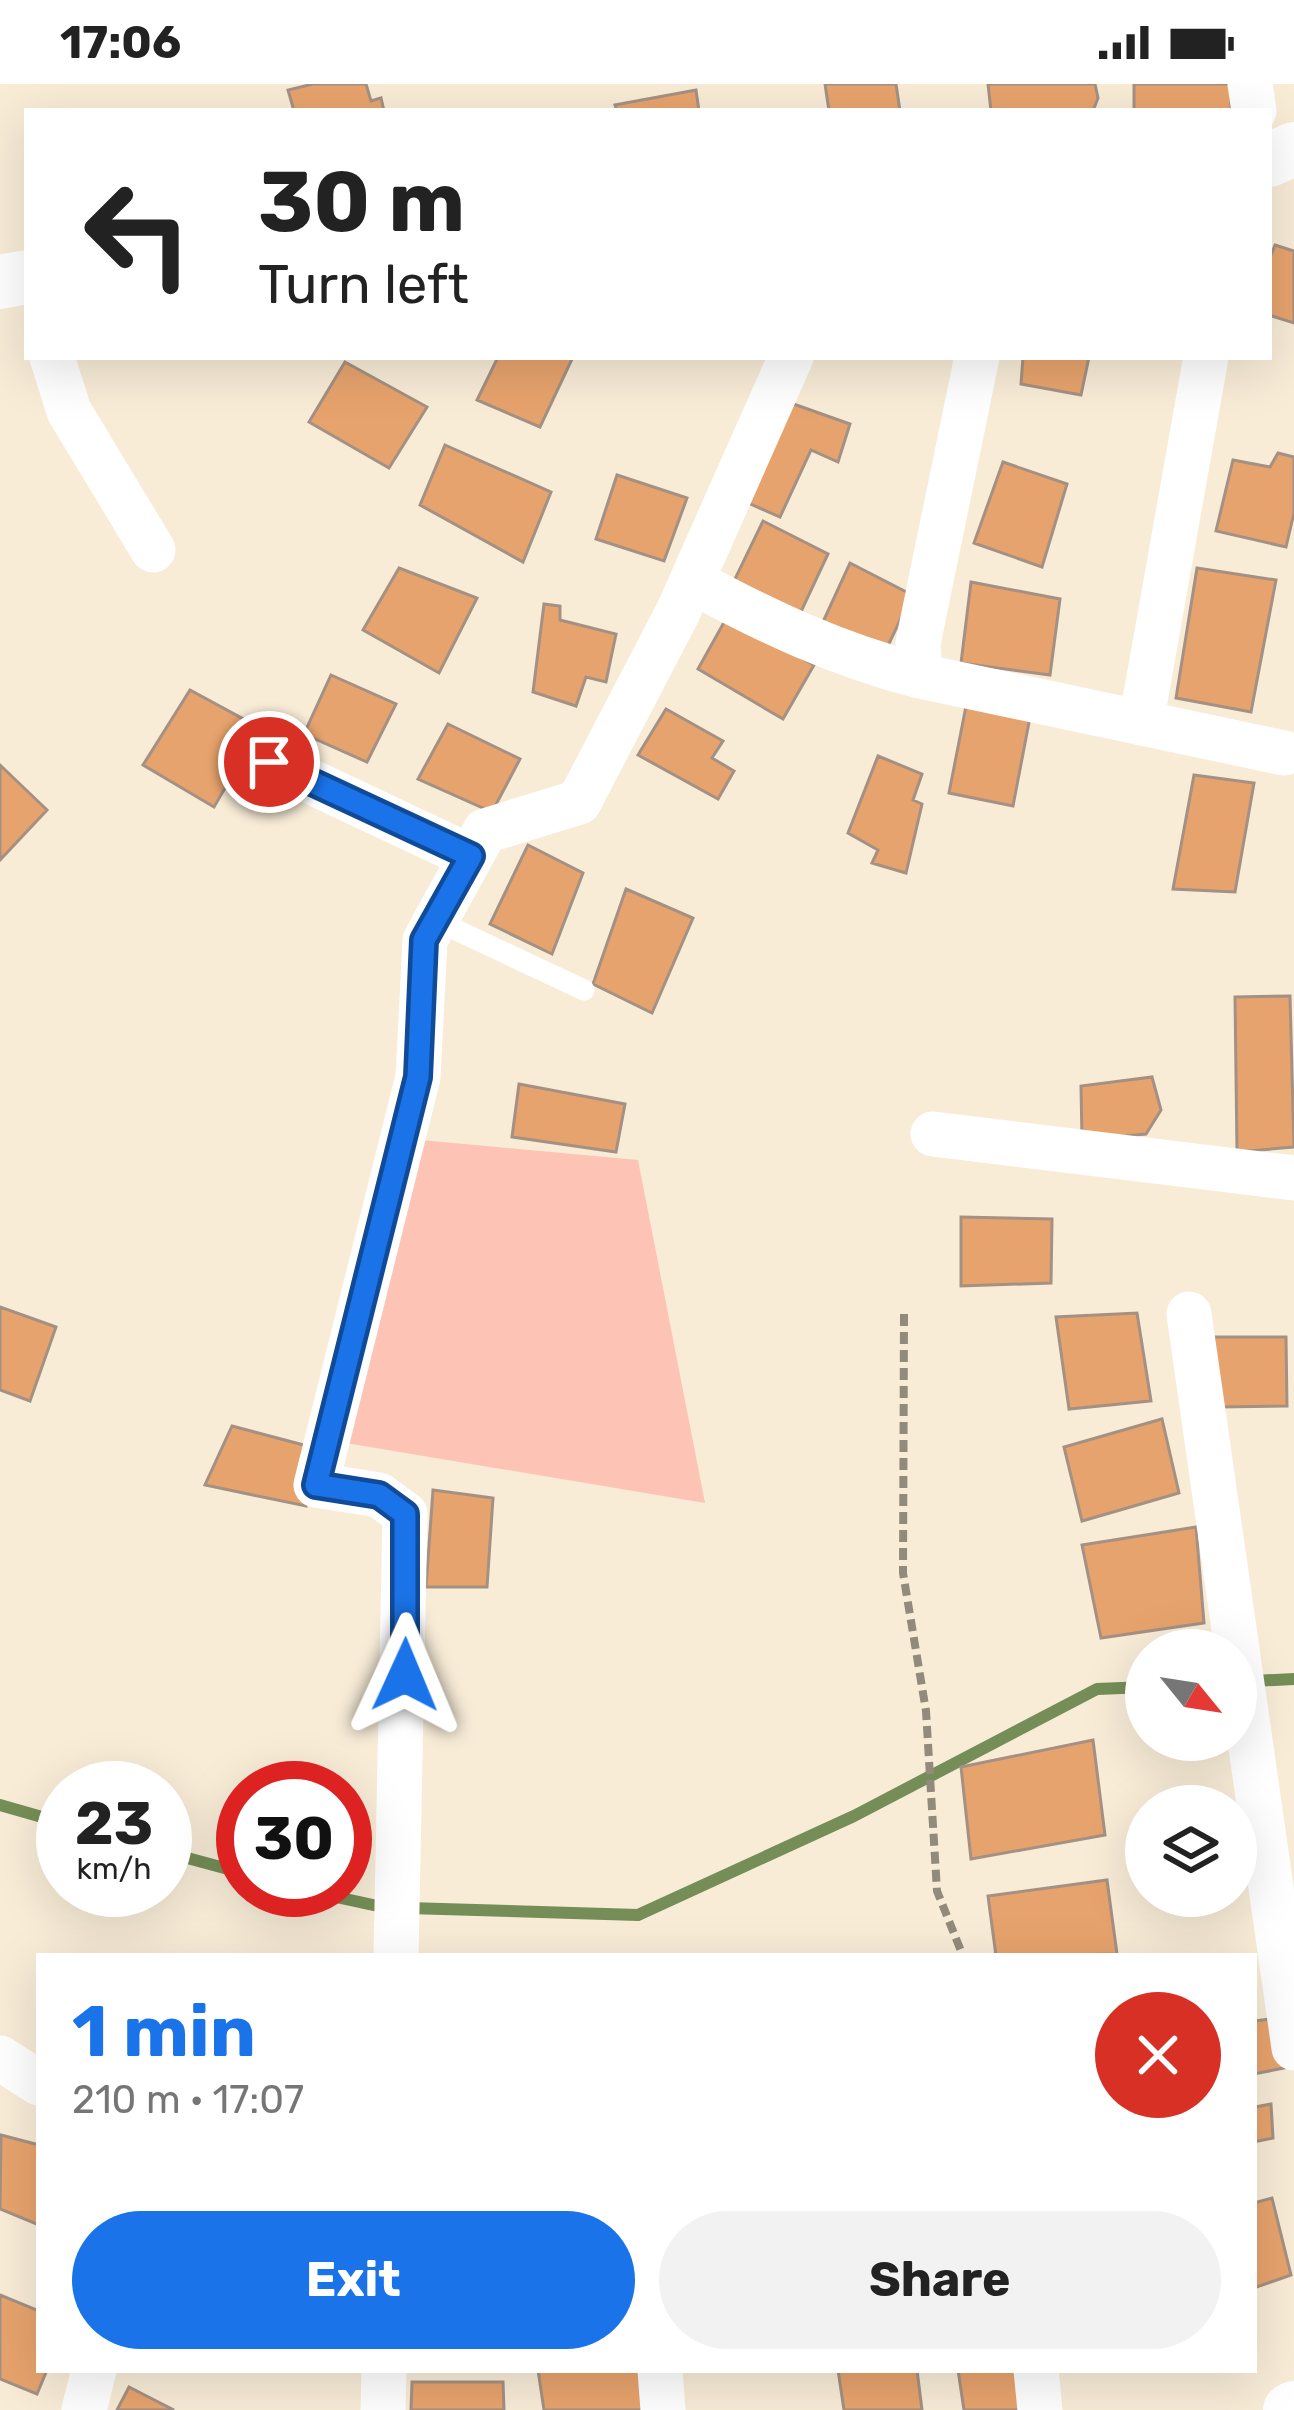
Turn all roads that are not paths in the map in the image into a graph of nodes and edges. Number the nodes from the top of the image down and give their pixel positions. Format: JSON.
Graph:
{"nodes":[{"id":1,"x":53,"y":360,"type":"edge"},
{"id":2,"x":790,"y":360,"type":"edge"},
{"id":3,"x":976,"y":360,"type":"edge"},
{"id":4,"x":1205,"y":360,"type":"edge"},
{"id":5,"x":153,"y":550,"type":"dead end"},
{"id":6,"x":692,"y":581,"type":"junction"},
{"id":7,"x":920,"y":676,"type":"junction"},
{"id":8,"x":1141,"y":723,"type":"junction"},
{"id":9,"x":1284,"y":753,"type":"dead end"},
{"id":10,"x":269,"y":762,"type":"dead end"},
{"id":11,"x":471,"y":856,"type":"junction"},
{"id":12,"x":435,"y":920,"type":"junction"},
{"id":13,"x":584,"y":990,"type":"dead end"},
{"id":14,"x":933,"y":1134,"type":"dead end"},
{"id":15,"x":1294,"y":1178,"type":"edge"},
{"id":16,"x":1189,"y":1314,"type":"dead end"},
{"id":17,"x":396,"y":1953,"type":"edge"},
{"id":18,"x":1294,"y":2048,"type":"edge"},
{"id":19,"x":0,"y":2058,"type":"edge"},
{"id":20,"x":36,"y":2081,"type":"edge"},
{"id":21,"x":93,"y":2373,"type":"edge"},
{"id":22,"x":384,"y":2373,"type":"edge"},
{"id":23,"x":660,"y":2373,"type":"edge"},
{"id":24,"x":1036,"y":2373,"type":"edge"},
{"id":25,"x":84,"y":2410,"type":"edge"},
{"id":26,"x":382,"y":2410,"type":"edge"},
{"id":27,"x":663,"y":2410,"type":"edge"},
{"id":28,"x":1040,"y":2410,"type":"edge"}],
"edges":[{"from":1,"to":5,"type":"street"},
{"from":2,"to":6,"type":"street"},
{"from":3,"to":7,"type":"street"},
{"from":4,"to":8,"type":"street"},
{"from":6,"to":7,"type":"street"},
{"from":6,"to":11,"type":"street"},
{"from":7,"to":8,"type":"street"},
{"from":8,"to":9,"type":"street"},
{"from":10,"to":11,"type":"street"},
{"from":11,"to":12,"type":"street"},
{"from":12,"to":13,"type":"lane"},
{"from":12,"to":17,"type":"street"},
{"from":14,"to":15,"type":"street"},
{"from":16,"to":18,"type":"street"},
{"from":19,"to":20,"type":"street"},
{"from":21,"to":25,"type":"street"},
{"from":22,"to":26,"type":"street"},
{"from":23,"to":27,"type":"street"},
{"from":24,"to":28,"type":"street"}]}
